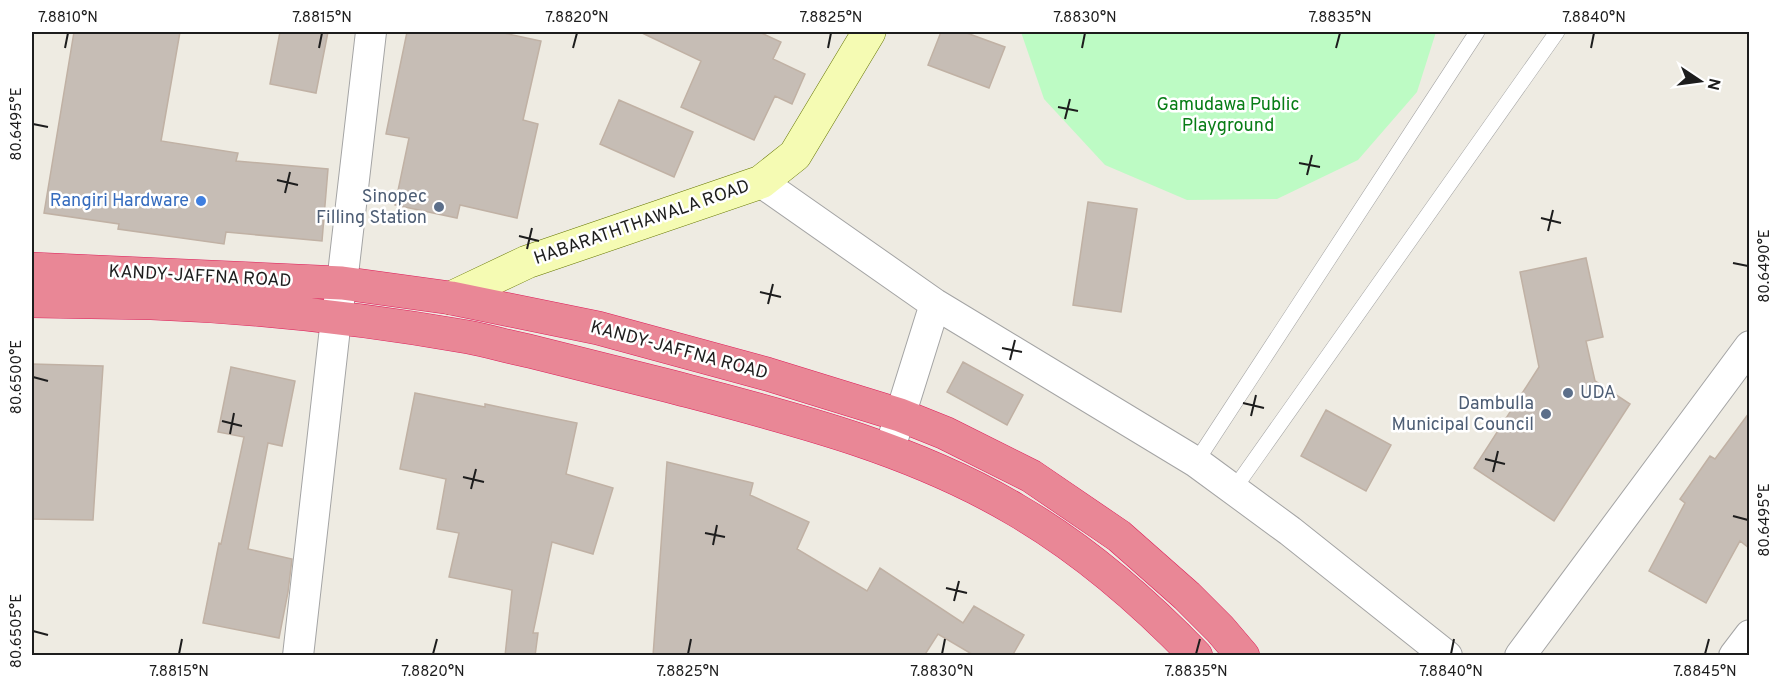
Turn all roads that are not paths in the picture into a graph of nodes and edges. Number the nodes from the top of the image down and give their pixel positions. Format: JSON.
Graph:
{"nodes":[{"id":1,"x":371,"y":32,"type":"edge"},
{"id":2,"x":869,"y":32,"type":"edge"},
{"id":3,"x":1477,"y":32,"type":"edge"},
{"id":4,"x":1557,"y":32,"type":"edge"},
{"id":5,"x":761,"y":182,"type":"junction"},
{"id":6,"x":32,"y":269,"type":"edge"},
{"id":7,"x":342,"y":283,"type":"junction"},
{"id":8,"x":451,"y":298,"type":"junction"},
{"id":9,"x":32,"y":301,"type":"edge"},
{"id":10,"x":935,"y":304,"type":"junction"},
{"id":11,"x":336,"y":319,"type":"junction"},
{"id":12,"x":1749,"y":346,"type":"edge"},
{"id":13,"x":900,"y":415,"type":"junction"},
{"id":14,"x":889,"y":451,"type":"junction"},
{"id":15,"x":1196,"y":462,"type":"junction"},
{"id":16,"x":1234,"y":489,"type":"junction"},
{"id":17,"x":1749,"y":635,"type":"edge"},
{"id":18,"x":298,"y":656,"type":"edge"},
{"id":19,"x":1196,"y":656,"type":"edge"},
{"id":20,"x":1243,"y":656,"type":"edge"},
{"id":21,"x":1447,"y":656,"type":"edge"},
{"id":22,"x":1520,"y":656,"type":"edge"},
{"id":23,"x":1734,"y":656,"type":"edge"}],
"edges":[{"from":1,"to":7,"type":"street"},
{"from":2,"to":5,"type":"street","name":"HABARATHTHAWALA ROAD"},
{"from":3,"to":15,"type":"lane"},
{"from":4,"to":16,"type":"lane"},
{"from":5,"to":8,"type":"street","name":"HABARATHTHAWALA ROAD"},
{"from":5,"to":10,"type":"street"},
{"from":6,"to":7,"type":"highway","name":"KANDY-JAFFNA ROAD"},
{"from":7,"to":8,"type":"highway","name":"KANDY-JAFFNA ROAD"},
{"from":7,"to":11,"type":"street"},
{"from":8,"to":13,"type":"highway","name":"KANDY-JAFFNA ROAD"},
{"from":9,"to":11,"type":"highway","name":"KANDY-JAFFNA ROAD"},
{"from":10,"to":13,"type":"street"},
{"from":10,"to":15,"type":"street"},
{"from":11,"to":14,"type":"highway","name":"KANDY-JAFFNA ROAD"},
{"from":11,"to":18,"type":"street"},
{"from":12,"to":22,"type":"street"},
{"from":13,"to":14,"type":"street"},
{"from":13,"to":20,"type":"highway","name":"KANDY-JAFFNA ROAD"},
{"from":14,"to":19,"type":"highway","name":"KANDY-JAFFNA ROAD"},
{"from":15,"to":16,"type":"street"},
{"from":16,"to":21,"type":"street"},
{"from":17,"to":23,"type":"street"}]}
